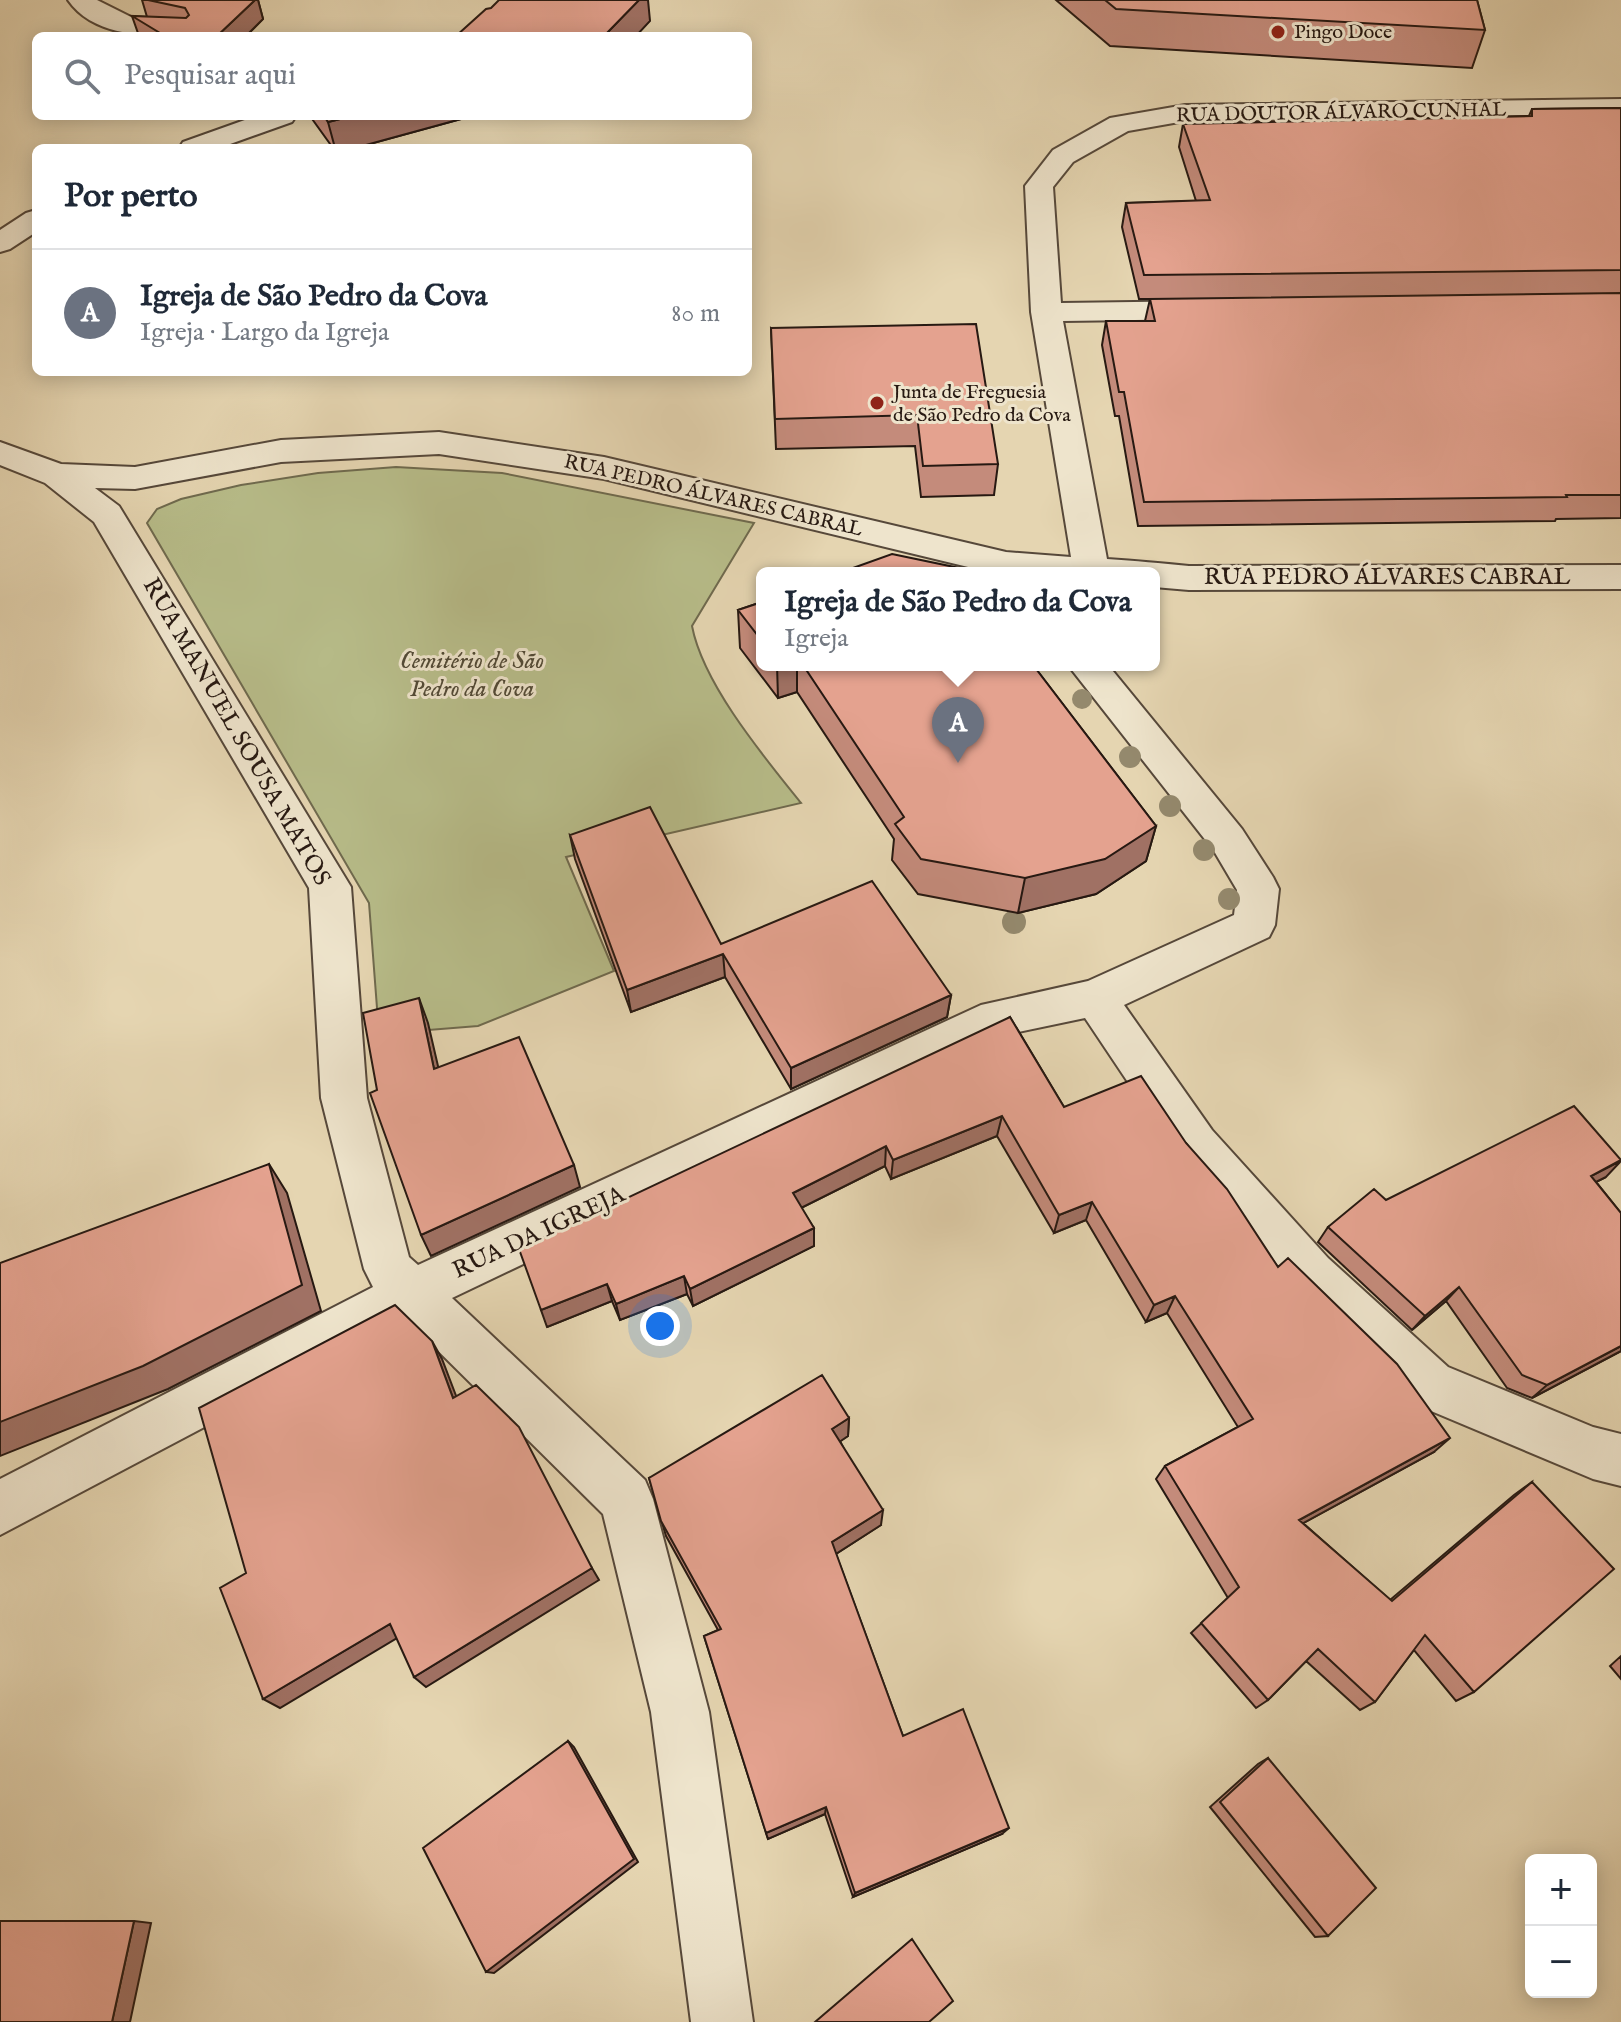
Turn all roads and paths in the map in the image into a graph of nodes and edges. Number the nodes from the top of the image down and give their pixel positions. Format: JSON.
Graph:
{"nodes":[{"id":1,"x":81,"y":0,"type":"edge"},
{"id":2,"x":153,"y":32,"type":"edge"},
{"id":3,"x":1621,"y":107,"type":"edge"},
{"id":4,"x":271,"y":120,"type":"edge"},
{"id":5,"x":204,"y":144,"type":"edge"},
{"id":6,"x":32,"y":222,"type":"edge"},
{"id":7,"x":0,"y":243,"type":"edge"},
{"id":8,"x":1238,"y":309,"type":"edge"},
{"id":9,"x":1046,"y":312,"type":"junction"},
{"id":10,"x":0,"y":453,"type":"edge"},
{"id":11,"x":57,"y":475,"type":"junction"},
{"id":12,"x":1001,"y":567,"type":"edge"},
{"id":13,"x":1090,"y":567,"type":"edge"},
{"id":14,"x":1160,"y":576,"type":"edge"},
{"id":15,"x":1621,"y":577,"type":"edge"},
{"id":16,"x":1092,"y":671,"type":"edge"},
{"id":17,"x":1095,"y":998,"type":"junction"},
{"id":18,"x":412,"y":1292,"type":"junction"},
{"id":19,"x":1621,"y":1460,"type":"edge"},
{"id":20,"x":0,"y":1508,"type":"edge"},
{"id":21,"x":722,"y":2022,"type":"edge"}],
"edges":[{"from":1,"to":2,"type":"street"},
{"from":3,"to":9,"type":"street","name":"RUA DOUTOR ÁLVARO CUNHAL"},
{"from":4,"to":5,"type":"street"},
{"from":6,"to":7,"type":"street"},
{"from":8,"to":9,"type":"street"},
{"from":9,"to":13,"type":"street","name":"RUA DOUTOR ÁLVARO CUNHAL"},
{"from":10,"to":11,"type":"street","name":"RUA MANUEL SOUSA MATOS"},
{"from":11,"to":12,"type":"street","name":"RUA PEDRO ÁLVARES CABRAL"},
{"from":11,"to":18,"type":"street","name":"RUA MANUEL SOUSA MATOS"},
{"from":14,"to":15,"type":"street","name":"RUA PEDRO ÁLVARES CABRAL"},
{"from":16,"to":17,"type":"street","name":"RUA DA IGREJA"},
{"from":17,"to":18,"type":"street","name":"RUA DA IGREJA"},
{"from":17,"to":19,"type":"street"},
{"from":18,"to":20,"type":"street","name":"RUA DA IGREJA"},
{"from":18,"to":21,"type":"street","name":"RUA MANUEL SOUSA MATOS"}]}
